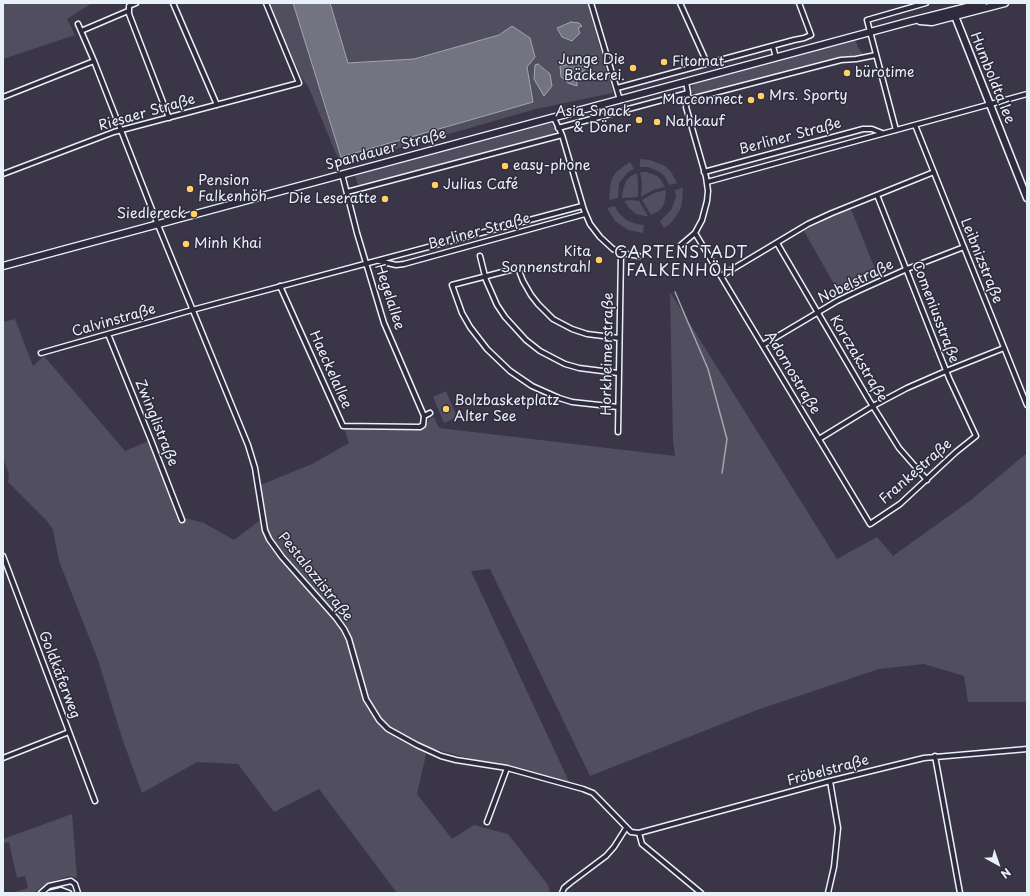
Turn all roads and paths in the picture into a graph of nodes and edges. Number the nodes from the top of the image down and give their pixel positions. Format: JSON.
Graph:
{"nodes":[{"id":1,"x":136,"y":3,"type":"edge"},
{"id":2,"x":173,"y":3,"type":"edge"},
{"id":3,"x":266,"y":3,"type":"edge"},
{"id":4,"x":591,"y":3,"type":"edge"},
{"id":5,"x":680,"y":3,"type":"edge"},
{"id":6,"x":799,"y":3,"type":"edge"},
{"id":7,"x":926,"y":3,"type":"edge"},
{"id":8,"x":983,"y":3,"type":"edge"},
{"id":9,"x":1004,"y":3,"type":"edge"},
{"id":10,"x":128,"y":11,"type":"junction"},
{"id":11,"x":954,"y":14,"type":"junction"},
{"id":12,"x":78,"y":24,"type":"dead end"},
{"id":13,"x":81,"y":30,"type":"junction"},
{"id":14,"x":870,"y":33,"type":"junction"},
{"id":15,"x":773,"y":46,"type":"junction"},
{"id":16,"x":876,"y":55,"type":"junction"},
{"id":17,"x":776,"y":58,"type":"junction"},
{"id":18,"x":94,"y":61,"type":"junction"},
{"id":19,"x":707,"y":63,"type":"junction"},
{"id":20,"x":686,"y":82,"type":"junction"},
{"id":21,"x":617,"y":88,"type":"junction"},
{"id":22,"x":688,"y":93,"type":"junction"},
{"id":23,"x":1027,"y":94,"type":"edge"},
{"id":24,"x":3,"y":97,"type":"edge"},
{"id":25,"x":620,"y":100,"type":"junction"},
{"id":26,"x":687,"y":100,"type":"junction"},
{"id":27,"x":989,"y":104,"type":"junction"},
{"id":28,"x":217,"y":105,"type":"junction"},
{"id":29,"x":169,"y":118,"type":"junction"},
{"id":30,"x":554,"y":118,"type":"junction"},
{"id":31,"x":915,"y":125,"type":"junction"},
{"id":32,"x":558,"y":128,"type":"junction"},
{"id":33,"x":121,"y":130,"type":"junction"},
{"id":34,"x":896,"y":130,"type":"junction"},
{"id":35,"x":882,"y":134,"type":"junction"},
{"id":36,"x":562,"y":135,"type":"junction"},
{"id":37,"x":704,"y":172,"type":"junction"},
{"id":38,"x":934,"y":172,"type":"junction"},
{"id":39,"x":3,"y":174,"type":"edge"},
{"id":40,"x":342,"y":174,"type":"junction"},
{"id":41,"x":707,"y":182,"type":"junction"},
{"id":42,"x":347,"y":192,"type":"junction"},
{"id":43,"x":877,"y":195,"type":"junction"},
{"id":44,"x":1027,"y":198,"type":"edge"},
{"id":45,"x":582,"y":206,"type":"junction"},
{"id":46,"x":585,"y":214,"type":"junction"},
{"id":47,"x":158,"y":224,"type":"junction"},
{"id":48,"x":695,"y":233,"type":"junction"},
{"id":49,"x":777,"y":244,"type":"junction"},
{"id":50,"x":681,"y":245,"type":"dead end"},
{"id":51,"x":964,"y":248,"type":"junction"},
{"id":52,"x":621,"y":253,"type":"junction"},
{"id":53,"x":480,"y":256,"type":"dead end"},
{"id":54,"x":639,"y":256,"type":"dead end"},
{"id":55,"x":379,"y":260,"type":"junction"},
{"id":56,"x":366,"y":264,"type":"junction"},
{"id":57,"x":3,"y":266,"type":"edge"},
{"id":58,"x":907,"y":269,"type":"junction"},
{"id":59,"x":486,"y":276,"type":"junction"},
{"id":60,"x":721,"y":276,"type":"junction"},
{"id":61,"x":280,"y":286,"type":"junction"},
{"id":62,"x":192,"y":310,"type":"junction"},
{"id":63,"x":818,"y":313,"type":"junction"},
{"id":64,"x":108,"y":334,"type":"junction"},
{"id":65,"x":619,"y":338,"type":"junction"},
{"id":66,"x":763,"y":345,"type":"junction"},
{"id":67,"x":1004,"y":348,"type":"junction"},
{"id":68,"x":41,"y":352,"type":"dead end"},
{"id":69,"x":946,"y":371,"type":"junction"},
{"id":70,"x":618,"y":372,"type":"junction"},
{"id":71,"x":1027,"y":405,"type":"edge"},
{"id":72,"x":873,"y":406,"type":"junction"},
{"id":73,"x":618,"y":408,"type":"junction"},
{"id":74,"x":430,"y":413,"type":"dead end"},
{"id":75,"x":424,"y":416,"type":"junction"},
{"id":76,"x":618,"y":432,"type":"dead end"},
{"id":77,"x":976,"y":436,"type":"joint"},
{"id":78,"x":819,"y":439,"type":"junction"},
{"id":79,"x":926,"y":480,"type":"junction"},
{"id":80,"x":182,"y":520,"type":"dead end"},
{"id":81,"x":870,"y":524,"type":"joint"},
{"id":82,"x":3,"y":556,"type":"edge"},
{"id":83,"x":5,"y":567,"type":"edge"},
{"id":84,"x":69,"y":732,"type":"junction"},
{"id":85,"x":1027,"y":749,"type":"edge"},
{"id":86,"x":935,"y":756,"type":"junction"},
{"id":87,"x":3,"y":758,"type":"edge"},
{"id":88,"x":507,"y":768,"type":"junction"},
{"id":89,"x":830,"y":781,"type":"junction"},
{"id":90,"x":95,"y":801,"type":"dead end"},
{"id":91,"x":487,"y":822,"type":"dead end"},
{"id":92,"x":626,"y":828,"type":"junction"},
{"id":93,"x":639,"y":833,"type":"junction"},
{"id":94,"x":42,"y":893,"type":"edge"},
{"id":95,"x":50,"y":893,"type":"edge"},
{"id":96,"x":69,"y":893,"type":"edge"},
{"id":97,"x":78,"y":893,"type":"edge"},
{"id":98,"x":562,"y":893,"type":"edge"},
{"id":99,"x":702,"y":893,"type":"edge"},
{"id":100,"x":828,"y":893,"type":"edge"},
{"id":101,"x":960,"y":893,"type":"edge"}],
"edges":[{"from":1,"to":10,"type":"street"},
{"from":2,"to":28,"type":"street"},
{"from":3,"to":28,"type":"street","name":"Riesaer Straße"},
{"from":4,"to":21,"type":"street"},
{"from":5,"to":19,"type":"street"},
{"from":6,"to":15,"type":"street"},
{"from":7,"to":14,"type":"street"},
{"from":8,"to":11,"type":"main road","name":"Spandauer Straße"},
{"from":9,"to":11,"type":"main road","name":"Spandauer Straße"},
{"from":10,"to":13,"type":"street"},
{"from":10,"to":29,"type":"street"},
{"from":11,"to":14,"type":"main road","name":"Spandauer Straße"},
{"from":11,"to":27,"type":"main road","name":"Humboldtallee"},
{"from":12,"to":13,"type":"street","name":"Pestalozzistraße"},
{"from":13,"to":18,"type":"street","name":"Pestalozzistraße"},
{"from":14,"to":16,"type":"street"},
{"from":14,"to":17,"type":"main road","name":"Spandauer Straße"},
{"from":15,"to":17,"type":"street"},
{"from":15,"to":19,"type":"street"},
{"from":16,"to":26,"type":"street"},
{"from":16,"to":34,"type":"street"},
{"from":17,"to":20,"type":"main road","name":"Spandauer Straße"},
{"from":18,"to":24,"type":"street"},
{"from":18,"to":33,"type":"street","name":"Pestalozzistraße"},
{"from":19,"to":21,"type":"street"},
{"from":20,"to":22,"type":"street"},
{"from":20,"to":25,"type":"main road","name":"Spandauer Straße"},
{"from":21,"to":25,"type":"street"},
{"from":22,"to":26,"type":"street"},
{"from":22,"to":32,"type":"street"},
{"from":23,"to":27,"type":"street","name":"Berliner Straße"},
{"from":25,"to":30,"type":"main road","name":"Spandauer Straße"},
{"from":26,"to":37,"type":"street"},
{"from":27,"to":31,"type":"street","name":"Berliner Straße"},
{"from":27,"to":44,"type":"main road","name":"Humboldtallee"},
{"from":28,"to":29,"type":"street","name":"Riesaer Straße"},
{"from":29,"to":33,"type":"street","name":"Riesaer Straße"},
{"from":30,"to":32,"type":"street"},
{"from":30,"to":40,"type":"main road","name":"Spandauer Straße"},
{"from":31,"to":34,"type":"street","name":"Berliner Straße"},
{"from":31,"to":38,"type":"street","name":"Leibnizstraße"},
{"from":32,"to":36,"type":"street"},
{"from":33,"to":39,"type":"street","name":"Riesaer Straße"},
{"from":33,"to":47,"type":"street","name":"Pestalozzistraße"},
{"from":34,"to":35,"type":"street","name":"Berliner Straße"},
{"from":35,"to":37,"type":"street","name":"Berliner Straße"},
{"from":35,"to":41,"type":"street","name":"Berliner Straße"},
{"from":36,"to":42,"type":"street"},
{"from":36,"to":45,"type":"street"},
{"from":37,"to":41,"type":"street"},
{"from":38,"to":43,"type":"street"},
{"from":38,"to":51,"type":"street","name":"Leibnizstraße"},
{"from":40,"to":42,"type":"street","name":"Hegelallee"},
{"from":40,"to":47,"type":"main road","name":"Spandauer Straße"},
{"from":41,"to":48,"type":"street"},
{"from":42,"to":56,"type":"street","name":"Hegelallee"},
{"from":43,"to":49,"type":"street"},
{"from":43,"to":58,"type":"street","name":"Comeniusstraße"},
{"from":45,"to":46,"type":"street"},
{"from":45,"to":55,"type":"street","name":"Berliner Straße"},
{"from":46,"to":52,"type":"street"},
{"from":46,"to":55,"type":"street","name":"Berliner Straße"},
{"from":47,"to":57,"type":"main road","name":"Spandauer Straße"},
{"from":47,"to":62,"type":"street","name":"Pestalozzistraße"},
{"from":48,"to":50,"type":"street"},
{"from":48,"to":60,"type":"street","name":"Adornostraße"},
{"from":49,"to":60,"type":"street"},
{"from":49,"to":63,"type":"street","name":"Korczakstraße"},
{"from":51,"to":58,"type":"street","name":"Nobelstraße"},
{"from":51,"to":67,"type":"street","name":"Leibnizstraße"},
{"from":52,"to":54,"type":"street"},
{"from":52,"to":65,"type":"street","name":"Horkheimerstraße"},
{"from":53,"to":59,"type":"street"},
{"from":55,"to":56,"type":"street","name":"Berliner Straße"},
{"from":56,"to":61,"type":"street","name":"Berliner Straße"},
{"from":56,"to":75,"type":"street","name":"Hegelallee"},
{"from":58,"to":63,"type":"street","name":"Nobelstraße"},
{"from":58,"to":69,"type":"street","name":"Comeniusstraße"},
{"from":59,"to":65,"type":"street"},
{"from":59,"to":70,"type":"street"},
{"from":59,"to":73,"type":"street"},
{"from":60,"to":66,"type":"street","name":"Adornostraße"},
{"from":61,"to":62,"type":"street","name":"Berliner Straße"},
{"from":61,"to":75,"type":"street","name":"Haeckelallee"},
{"from":62,"to":64,"type":"street","name":"Calvinstraße"},
{"from":62,"to":88,"type":"street","name":"Pestalozzistraße"},
{"from":63,"to":66,"type":"street","name":"Nobelstraße"},
{"from":63,"to":72,"type":"street","name":"Korczakstraße"},
{"from":64,"to":68,"type":"street","name":"Calvinstraße"},
{"from":64,"to":80,"type":"street","name":"Zwinglistraße"},
{"from":65,"to":70,"type":"street","name":"Horkheimerstraße"},
{"from":66,"to":78,"type":"street","name":"Adornostraße"},
{"from":67,"to":69,"type":"street"},
{"from":67,"to":71,"type":"street","name":"Leibnizstraße"},
{"from":69,"to":72,"type":"street"},
{"from":69,"to":77,"type":"street","name":"Comeniusstraße"},
{"from":70,"to":73,"type":"street","name":"Horkheimerstraße"},
{"from":72,"to":78,"type":"street"},
{"from":72,"to":79,"type":"street","name":"Korczakstraße"},
{"from":73,"to":76,"type":"street","name":"Horkheimerstraße"},
{"from":74,"to":75,"type":"street"},
{"from":77,"to":79,"type":"street","name":"Frankestraße"},
{"from":78,"to":81,"type":"street","name":"Adornostraße"},
{"from":79,"to":81,"type":"street","name":"Frankestraße"},
{"from":82,"to":83,"type":"street","name":"Goldkäferweg"},
{"from":83,"to":84,"type":"street","name":"Goldkäferweg"},
{"from":84,"to":87,"type":"street"},
{"from":84,"to":90,"type":"street","name":"Goldkäferweg"},
{"from":85,"to":86,"type":"street","name":"Fröbelstraße"},
{"from":86,"to":89,"type":"street","name":"Fröbelstraße"},
{"from":86,"to":101,"type":"street"},
{"from":88,"to":91,"type":"street"},
{"from":88,"to":92,"type":"street","name":"Pestalozzistraße"},
{"from":89,"to":93,"type":"street","name":"Fröbelstraße"},
{"from":89,"to":100,"type":"street"},
{"from":92,"to":93,"type":"street","name":"Pestalozzistraße"},
{"from":92,"to":98,"type":"street"},
{"from":93,"to":99,"type":"street"},
{"from":94,"to":97,"type":"street"},
{"from":95,"to":96,"type":"street"}]}
